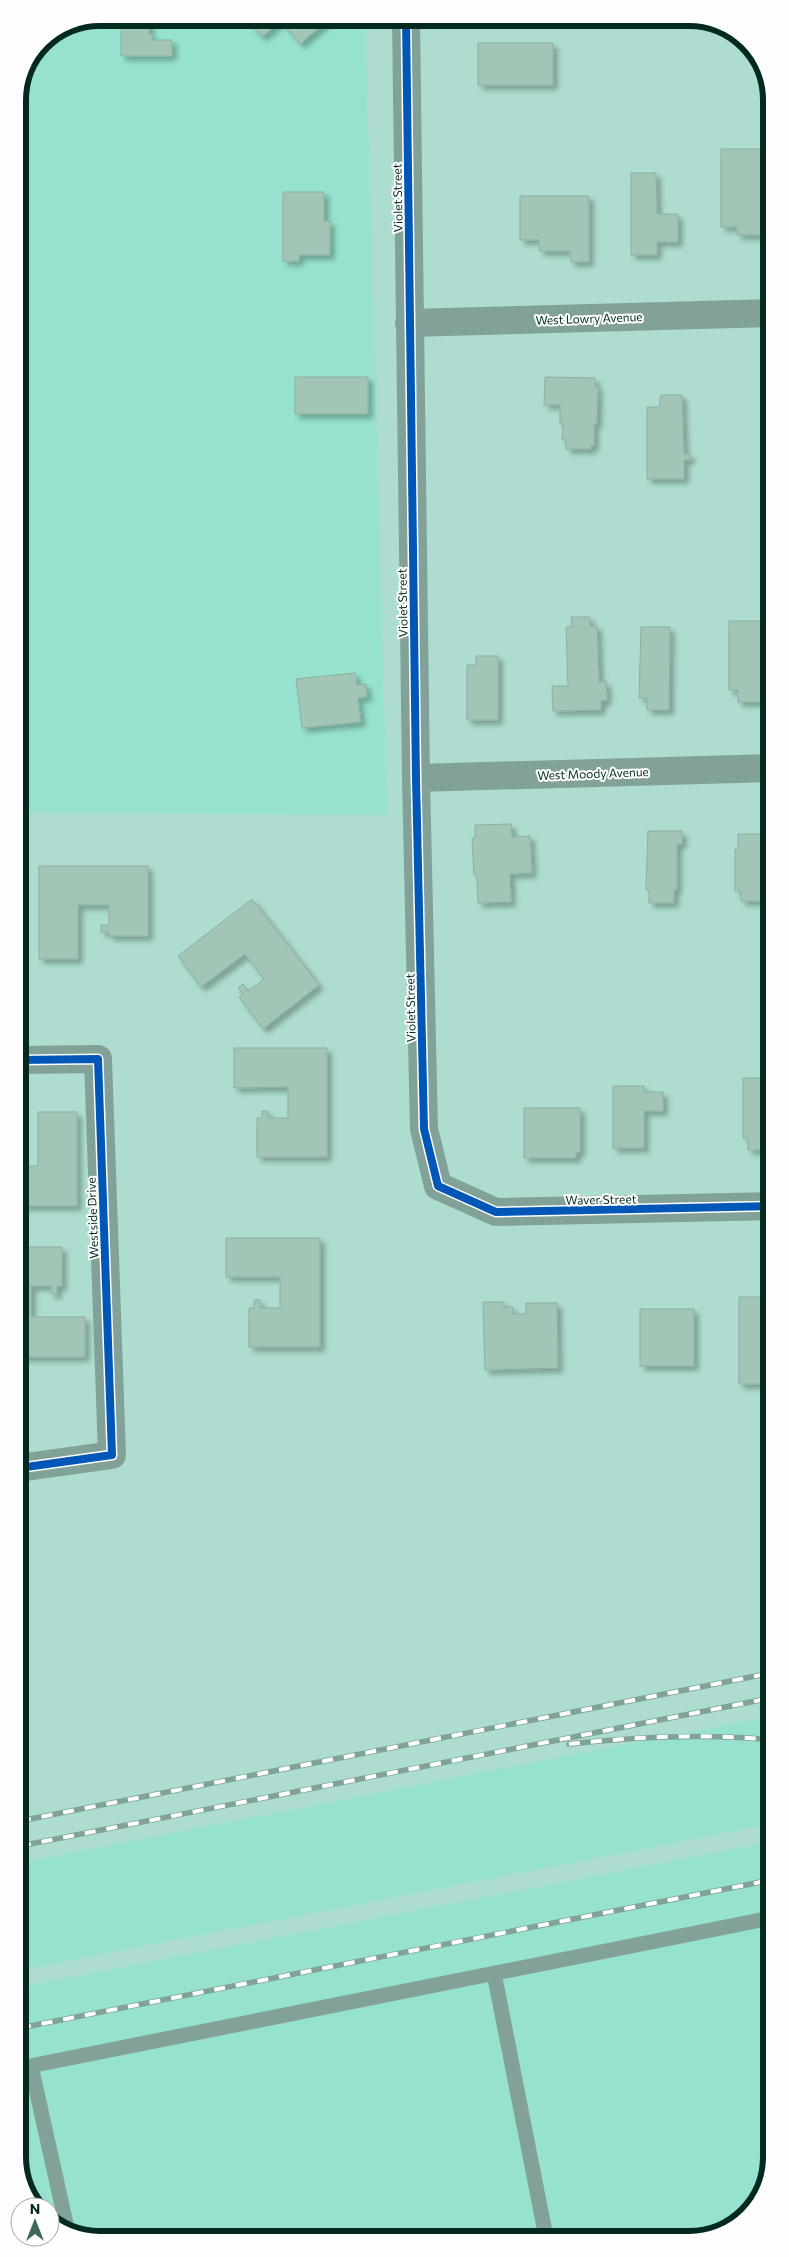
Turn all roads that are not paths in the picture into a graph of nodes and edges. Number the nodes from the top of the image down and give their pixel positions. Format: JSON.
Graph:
{"nodes":[{"id":1,"x":406,"y":26,"type":"edge"},
{"id":2,"x":763,"y":313,"type":"edge"},
{"id":3,"x":409,"y":323,"type":"junction"},
{"id":4,"x":763,"y":768,"type":"edge"},
{"id":5,"x":416,"y":778,"type":"junction"},
{"id":6,"x":26,"y":1060,"type":"edge"},
{"id":7,"x":438,"y":1186,"type":"joint"},
{"id":8,"x":763,"y":1206,"type":"edge"},
{"id":9,"x":26,"y":1467,"type":"edge"},
{"id":10,"x":763,"y":1920,"type":"edge"},
{"id":11,"x":494,"y":1973,"type":"junction"},
{"id":12,"x":26,"y":2067,"type":"edge"},
{"id":13,"x":65,"y":2221,"type":"edge"},
{"id":14,"x":545,"y":2231,"type":"edge"}],
"edges":[{"from":1,"to":3,"type":"street","name":"Violet Street"},
{"from":2,"to":3,"type":"street","name":"West Lowry Avenue"},
{"from":3,"to":5,"type":"street","name":"Violet Street"},
{"from":4,"to":5,"type":"street","name":"West Moody Avenue"},
{"from":5,"to":7,"type":"street","name":"Violet Street"},
{"from":6,"to":9,"type":"street","name":"Westside Drive"},
{"from":7,"to":8,"type":"street","name":"Waver Street"},
{"from":10,"to":11,"type":"lane"},
{"from":11,"to":12,"type":"lane"},
{"from":11,"to":14,"type":"lane"},
{"from":12,"to":13,"type":"lane"}]}
